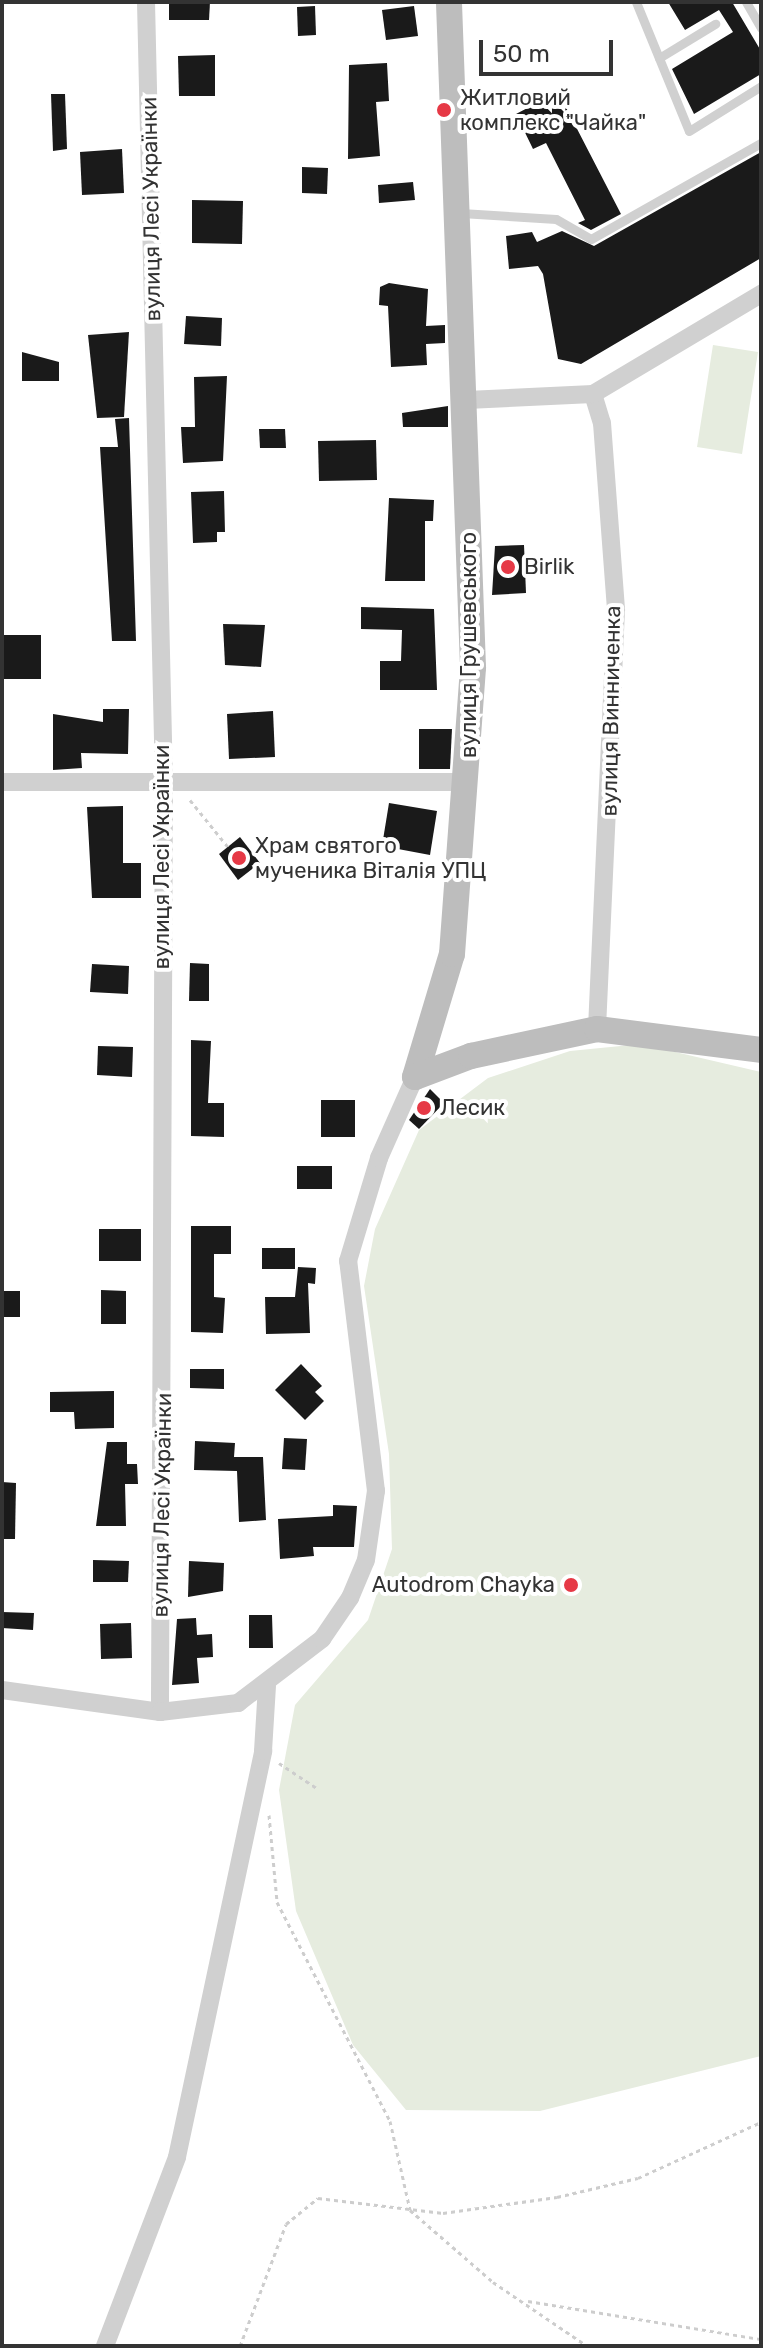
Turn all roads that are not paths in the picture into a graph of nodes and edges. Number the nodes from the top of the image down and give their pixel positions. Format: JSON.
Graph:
{"nodes":[{"id":1,"x":146,"y":2,"type":"edge"},
{"id":2,"x":449,"y":2,"type":"edge"},
{"id":3,"x":636,"y":2,"type":"edge"},
{"id":4,"x":746,"y":2,"type":"edge"},
{"id":5,"x":715,"y":24,"type":"dead end"},
{"id":6,"x":761,"y":28,"type":"edge"},
{"id":7,"x":659,"y":58,"type":"junction"},
{"id":8,"x":761,"y":86,"type":"edge"},
{"id":9,"x":761,"y":143,"type":"edge"},
{"id":10,"x":461,"y":213,"type":"junction"},
{"id":11,"x":761,"y":294,"type":"edge"},
{"id":12,"x":593,"y":394,"type":"junction"},
{"id":13,"x":467,"y":400,"type":"junction"},
{"id":14,"x":164,"y":781,"type":"junction"},
{"id":15,"x":2,"y":782,"type":"edge"},
{"id":16,"x":468,"y":782,"type":"junction"},
{"id":17,"x":597,"y":1029,"type":"junction"},
{"id":18,"x":761,"y":1050,"type":"edge"},
{"id":19,"x":415,"y":1077,"type":"junction"},
{"id":20,"x":267,"y":1686,"type":"junction"},
{"id":21,"x":2,"y":1690,"type":"edge"},
{"id":22,"x":160,"y":1712,"type":"junction"},
{"id":23,"x":105,"y":2346,"type":"edge"}],
"edges":[{"from":1,"to":14,"type":"street","name":"вулиця Лесі Українки"},
{"from":2,"to":10,"type":"street","name":"вулиця Грушевського"},
{"from":3,"to":7,"type":"lane"},
{"from":4,"to":6,"type":"lane"},
{"from":5,"to":7,"type":"lane"},
{"from":7,"to":8,"type":"lane"},
{"from":9,"to":10,"type":"lane"},
{"from":10,"to":13,"type":"street","name":"вулиця Грушевського"},
{"from":11,"to":12,"type":"street"},
{"from":12,"to":13,"type":"street"},
{"from":12,"to":17,"type":"street","name":"вулиця Винниченка"},
{"from":13,"to":16,"type":"street","name":"вулиця Грушевського"},
{"from":14,"to":15,"type":"street"},
{"from":14,"to":16,"type":"street"},
{"from":14,"to":22,"type":"street","name":"вулиця Лесі Українки"},
{"from":16,"to":19,"type":"street","name":"вулиця Грушевського"},
{"from":17,"to":18,"type":"street"},
{"from":17,"to":19,"type":"street"},
{"from":19,"to":20,"type":"street","name":"вулиця Грушевського"},
{"from":20,"to":22,"type":"street","name":"вулиця Грушевського"},
{"from":20,"to":23,"type":"street"},
{"from":21,"to":22,"type":"street","name":"вулиця Грушевського"}]}
